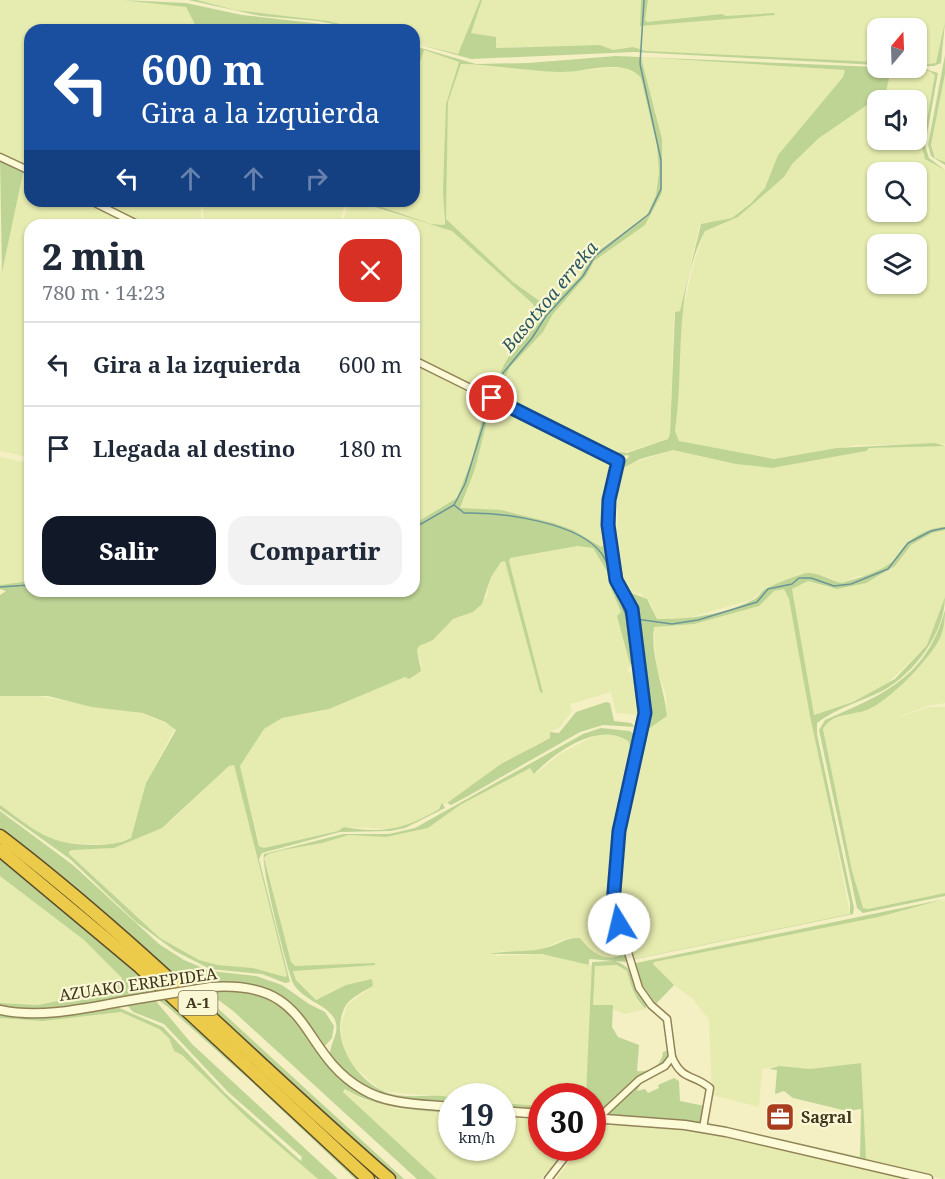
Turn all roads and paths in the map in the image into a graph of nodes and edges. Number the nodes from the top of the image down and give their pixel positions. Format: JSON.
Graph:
{"nodes":[{"id":1,"x":0,"y":157,"type":"edge"},
{"id":2,"x":24,"y":168,"type":"edge"},
{"id":3,"x":103,"y":207,"type":"edge"},
{"id":4,"x":127,"y":219,"type":"edge"},
{"id":5,"x":420,"y":363,"type":"edge"},
{"id":6,"x":0,"y":836,"type":"edge"},
{"id":7,"x":0,"y":850,"type":"edge"},
{"id":8,"x":0,"y":1010,"type":"edge"},
{"id":9,"x":672,"y":1057,"type":"junction"},
{"id":10,"x":438,"y":1106,"type":"edge"},
{"id":11,"x":606,"y":1109,"type":"edge"},
{"id":12,"x":606,"y":1121,"type":"edge"},
{"id":13,"x":704,"y":1128,"type":"junction"},
{"id":14,"x":562,"y":1161,"type":"edge"},
{"id":15,"x":368,"y":1179,"type":"edge"},
{"id":16,"x":389,"y":1179,"type":"edge"},
{"id":17,"x":549,"y":1179,"type":"edge"},
{"id":18,"x":928,"y":1179,"type":"edge"}],
"edges":[{"from":1,"to":2,"type":"street"},
{"from":3,"to":4,"type":"street"},
{"from":5,"to":9,"type":"street"},
{"from":6,"to":16,"type":"highway","number":"A-1"},
{"from":7,"to":15,"type":"highway","number":"A-1"},
{"from":8,"to":10,"type":"street","name":"AZUAKO ERREPIDEA","bridge":true},
{"from":9,"to":11,"type":"street"},
{"from":9,"to":13,"type":"street"},
{"from":12,"to":13,"type":"street"},
{"from":13,"to":18,"type":"street"},
{"from":14,"to":17,"type":"street"}]}
